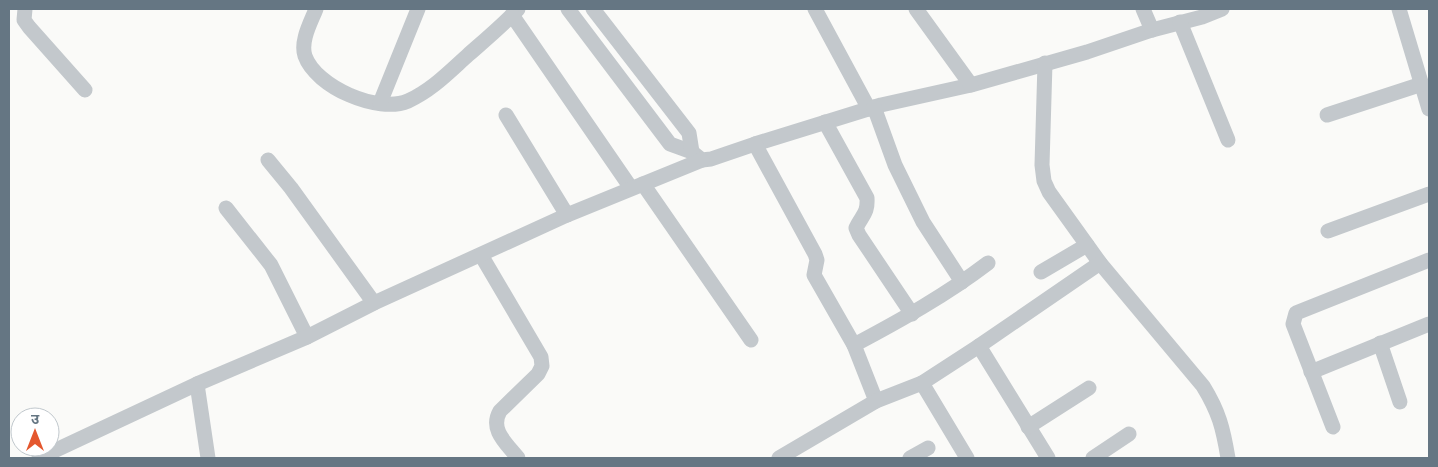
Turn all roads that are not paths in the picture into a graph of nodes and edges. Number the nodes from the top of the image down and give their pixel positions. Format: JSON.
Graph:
{"nodes":[{"id":1,"x":25,"y":9,"type":"edge"},
{"id":2,"x":316,"y":9,"type":"edge"},
{"id":3,"x":418,"y":9,"type":"edge"},
{"id":4,"x":568,"y":9,"type":"edge"},
{"id":5,"x":594,"y":9,"type":"edge"},
{"id":6,"x":814,"y":9,"type":"edge"},
{"id":7,"x":916,"y":9,"type":"edge"},
{"id":8,"x":1143,"y":9,"type":"edge"},
{"id":9,"x":1222,"y":9,"type":"edge"},
{"id":10,"x":1399,"y":9,"type":"edge"},
{"id":11,"x":515,"y":12,"type":"edge"},
{"id":12,"x":1180,"y":22,"type":"junction"},
{"id":13,"x":1152,"y":30,"type":"junction"},
{"id":14,"x":1046,"y":63,"type":"junction"},
{"id":15,"x":1422,"y":84,"type":"junction"},
{"id":16,"x":971,"y":85,"type":"junction"},
{"id":17,"x":85,"y":90,"type":"dead end"},
{"id":18,"x":380,"y":104,"type":"junction"},
{"id":19,"x":872,"y":108,"type":"junction"},
{"id":20,"x":1429,"y":109,"type":"edge"},
{"id":21,"x":506,"y":115,"type":"dead end"},
{"id":22,"x":1327,"y":115,"type":"dead end"},
{"id":23,"x":825,"y":122,"type":"junction"},
{"id":24,"x":1228,"y":140,"type":"dead end"},
{"id":25,"x":755,"y":144,"type":"junction"},
{"id":26,"x":697,"y":156,"type":"junction"},
{"id":27,"x":268,"y":160,"type":"dead end"},
{"id":28,"x":637,"y":186,"type":"junction"},
{"id":29,"x":1429,"y":194,"type":"edge"},
{"id":30,"x":226,"y":208,"type":"dead end"},
{"id":31,"x":567,"y":215,"type":"junction"},
{"id":32,"x":1328,"y":231,"type":"dead end"},
{"id":33,"x":1087,"y":245,"type":"junction"},
{"id":34,"x":481,"y":254,"type":"junction"},
{"id":35,"x":1429,"y":260,"type":"edge"},
{"id":36,"x":988,"y":263,"type":"dead end"},
{"id":37,"x":1100,"y":263,"type":"junction"},
{"id":38,"x":1041,"y":272,"type":"dead end"},
{"id":39,"x":962,"y":282,"type":"junction"},
{"id":40,"x":374,"y":303,"type":"junction"},
{"id":41,"x":912,"y":314,"type":"junction"},
{"id":42,"x":1429,"y":324,"type":"edge"},
{"id":43,"x":307,"y":337,"type":"junction"},
{"id":44,"x":752,"y":340,"type":"dead end"},
{"id":45,"x":1380,"y":343,"type":"junction"},
{"id":46,"x":854,"y":345,"type":"junction"},
{"id":47,"x":979,"y":346,"type":"junction"},
{"id":48,"x":1311,"y":372,"type":"junction"},
{"id":49,"x":922,"y":383,"type":"junction"},
{"id":50,"x":197,"y":384,"type":"junction"},
{"id":51,"x":1089,"y":388,"type":"dead end"},
{"id":52,"x":876,"y":401,"type":"junction"},
{"id":53,"x":1400,"y":402,"type":"dead end"},
{"id":54,"x":1028,"y":427,"type":"junction"},
{"id":55,"x":1332,"y":427,"type":"dead end"},
{"id":56,"x":1129,"y":434,"type":"dead end"},
{"id":57,"x":928,"y":448,"type":"dead end"},
{"id":58,"x":39,"y":458,"type":"edge"},
{"id":59,"x":208,"y":458,"type":"edge"},
{"id":60,"x":518,"y":458,"type":"edge"},
{"id":61,"x":779,"y":458,"type":"edge"},
{"id":62,"x":910,"y":458,"type":"edge"},
{"id":63,"x":967,"y":458,"type":"edge"},
{"id":64,"x":1048,"y":458,"type":"edge"},
{"id":65,"x":1093,"y":458,"type":"edge"},
{"id":66,"x":1228,"y":458,"type":"edge"}],
"edges":[{"from":1,"to":17,"type":"street"},
{"from":2,"to":18,"type":"street"},
{"from":3,"to":18,"type":"street"},
{"from":4,"to":26,"type":"street"},
{"from":5,"to":26,"type":"street"},
{"from":6,"to":19,"type":"street"},
{"from":7,"to":16,"type":"street"},
{"from":8,"to":13,"type":"street"},
{"from":9,"to":12,"type":"street"},
{"from":10,"to":15,"type":"street"},
{"from":11,"to":18,"type":"street"},
{"from":11,"to":28,"type":"street"},
{"from":12,"to":13,"type":"street"},
{"from":12,"to":24,"type":"street"},
{"from":13,"to":14,"type":"street"},
{"from":14,"to":16,"type":"street"},
{"from":14,"to":33,"type":"street"},
{"from":15,"to":20,"type":"street"},
{"from":15,"to":22,"type":"street"},
{"from":16,"to":19,"type":"street"},
{"from":19,"to":23,"type":"street"},
{"from":19,"to":39,"type":"street"},
{"from":21,"to":31,"type":"street"},
{"from":23,"to":25,"type":"street"},
{"from":23,"to":41,"type":"street"},
{"from":25,"to":26,"type":"street"},
{"from":25,"to":46,"type":"street"},
{"from":26,"to":28,"type":"street"},
{"from":27,"to":40,"type":"street"},
{"from":28,"to":31,"type":"street"},
{"from":28,"to":44,"type":"street"},
{"from":29,"to":32,"type":"street"},
{"from":30,"to":43,"type":"street"},
{"from":31,"to":34,"type":"street"},
{"from":33,"to":37,"type":"street"},
{"from":33,"to":38,"type":"street"},
{"from":34,"to":40,"type":"street"},
{"from":34,"to":60,"type":"street"},
{"from":35,"to":48,"type":"street"},
{"from":36,"to":39,"type":"street"},
{"from":37,"to":47,"type":"street"},
{"from":37,"to":66,"type":"street"},
{"from":39,"to":41,"type":"street"},
{"from":40,"to":43,"type":"street"},
{"from":41,"to":46,"type":"street"},
{"from":42,"to":45,"type":"street"},
{"from":43,"to":50,"type":"street"},
{"from":45,"to":48,"type":"street"},
{"from":45,"to":53,"type":"street"},
{"from":46,"to":52,"type":"street"},
{"from":47,"to":49,"type":"street"},
{"from":47,"to":54,"type":"street"},
{"from":48,"to":55,"type":"street"},
{"from":49,"to":52,"type":"street"},
{"from":49,"to":63,"type":"street"},
{"from":50,"to":58,"type":"street"},
{"from":50,"to":59,"type":"street"},
{"from":51,"to":54,"type":"street"},
{"from":52,"to":61,"type":"street"},
{"from":54,"to":64,"type":"street"},
{"from":56,"to":65,"type":"street"},
{"from":57,"to":62,"type":"street"}]}
